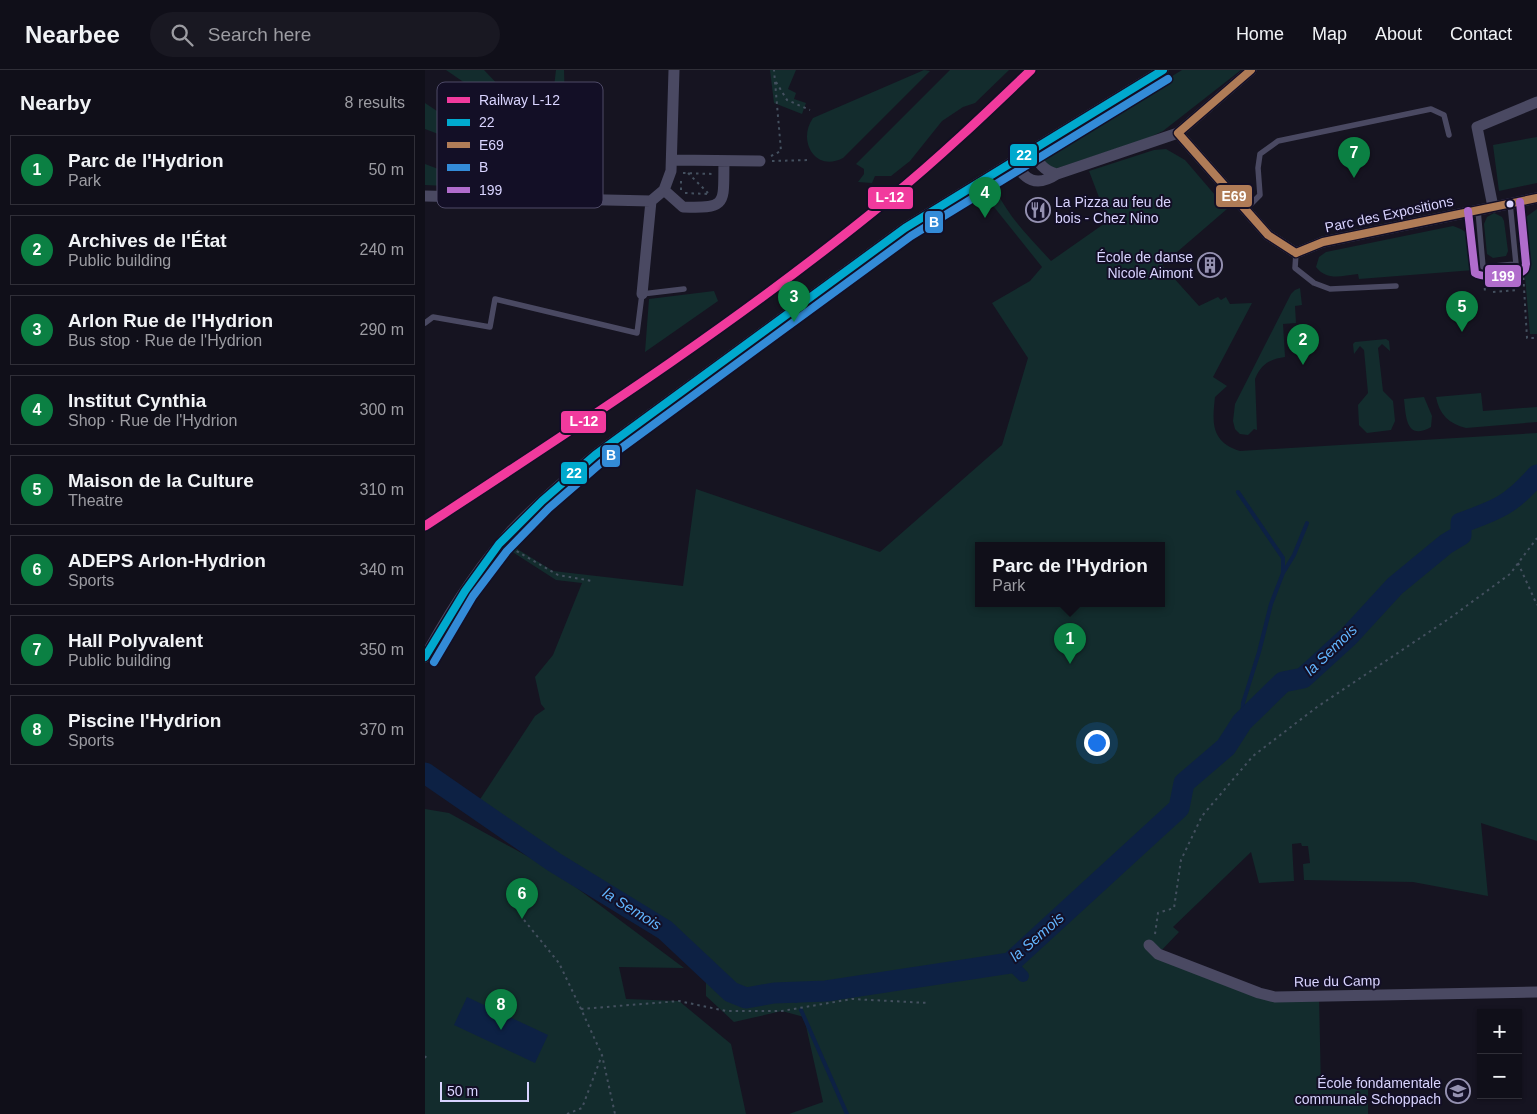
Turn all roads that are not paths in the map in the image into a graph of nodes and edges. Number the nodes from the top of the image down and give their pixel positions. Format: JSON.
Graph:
{"nodes":[{"id":1,"x":674,"y":70,"type":"edge"},
{"id":2,"x":1163,"y":70,"type":"edge"},
{"id":3,"x":1251,"y":70,"type":"edge"},
{"id":4,"x":1537,"y":102,"type":"edge"},
{"id":5,"x":1178,"y":133,"type":"junction"},
{"id":6,"x":1449,"y":135,"type":"dead end"},
{"id":7,"x":1032,"y":150,"type":"junction"},
{"id":8,"x":724,"y":161,"type":"junction"},
{"id":9,"x":760,"y":161,"type":"road end"},
{"id":10,"x":1013,"y":161,"type":"junction"},
{"id":11,"x":677,"y":163,"type":"junction"},
{"id":12,"x":1057,"y":174,"type":"junction"},
{"id":13,"x":664,"y":190,"type":"junction"},
{"id":14,"x":1537,"y":198,"type":"edge"},
{"id":15,"x":603,"y":200,"type":"edge"},
{"id":16,"x":651,"y":201,"type":"junction"},
{"id":17,"x":1510,"y":203,"type":"junction"},
{"id":18,"x":1493,"y":207,"type":"junction"},
{"id":19,"x":1245,"y":210,"type":"junction"},
{"id":20,"x":1478,"y":210,"type":"junction"},
{"id":21,"x":1296,"y":254,"type":"junction"},
{"id":22,"x":1396,"y":286,"type":"dead end"},
{"id":23,"x":684,"y":289,"type":"dead end"},
{"id":24,"x":641,"y":294,"type":"junction"},
{"id":25,"x":425,"y":323,"type":"edge"},
{"id":26,"x":425,"y":657,"type":"edge"},
{"id":27,"x":1149,"y":945,"type":"dead end"},
{"id":28,"x":1537,"y":992,"type":"edge"}],
"edges":[{"from":1,"to":11,"type":"street"},
{"from":2,"to":7,"type":"street"},
{"from":3,"to":5,"type":"street"},
{"from":4,"to":18,"type":"street"},
{"from":5,"to":12,"type":"street"},
{"from":5,"to":19,"type":"street"},
{"from":6,"to":19,"type":"lane"},
{"from":7,"to":10,"type":"street"},
{"from":7,"to":12,"type":"street"},
{"from":8,"to":9,"type":"street"},
{"from":8,"to":11,"type":"street"},
{"from":8,"to":13,"type":"street"},
{"from":10,"to":12,"type":"street"},
{"from":10,"to":26,"type":"street"},
{"from":11,"to":13,"type":"street"},
{"from":13,"to":16,"type":"street"},
{"from":14,"to":17,"type":"street","name":"Parc des Expositions"},
{"from":15,"to":16,"type":"street"},
{"from":16,"to":24,"type":"street"},
{"from":17,"to":18,"type":"street","name":"Parc des Expositions"},
{"from":17,"to":20,"type":"lane"},
{"from":18,"to":20,"type":"street","name":"Parc des Expositions"},
{"from":19,"to":21,"type":"street"},
{"from":20,"to":21,"type":"street","name":"Parc des Expositions"},
{"from":21,"to":22,"type":"lane"},
{"from":23,"to":24,"type":"lane"},
{"from":24,"to":25,"type":"lane"},
{"from":27,"to":28,"type":"street","name":"Rue du Camp"}]}
